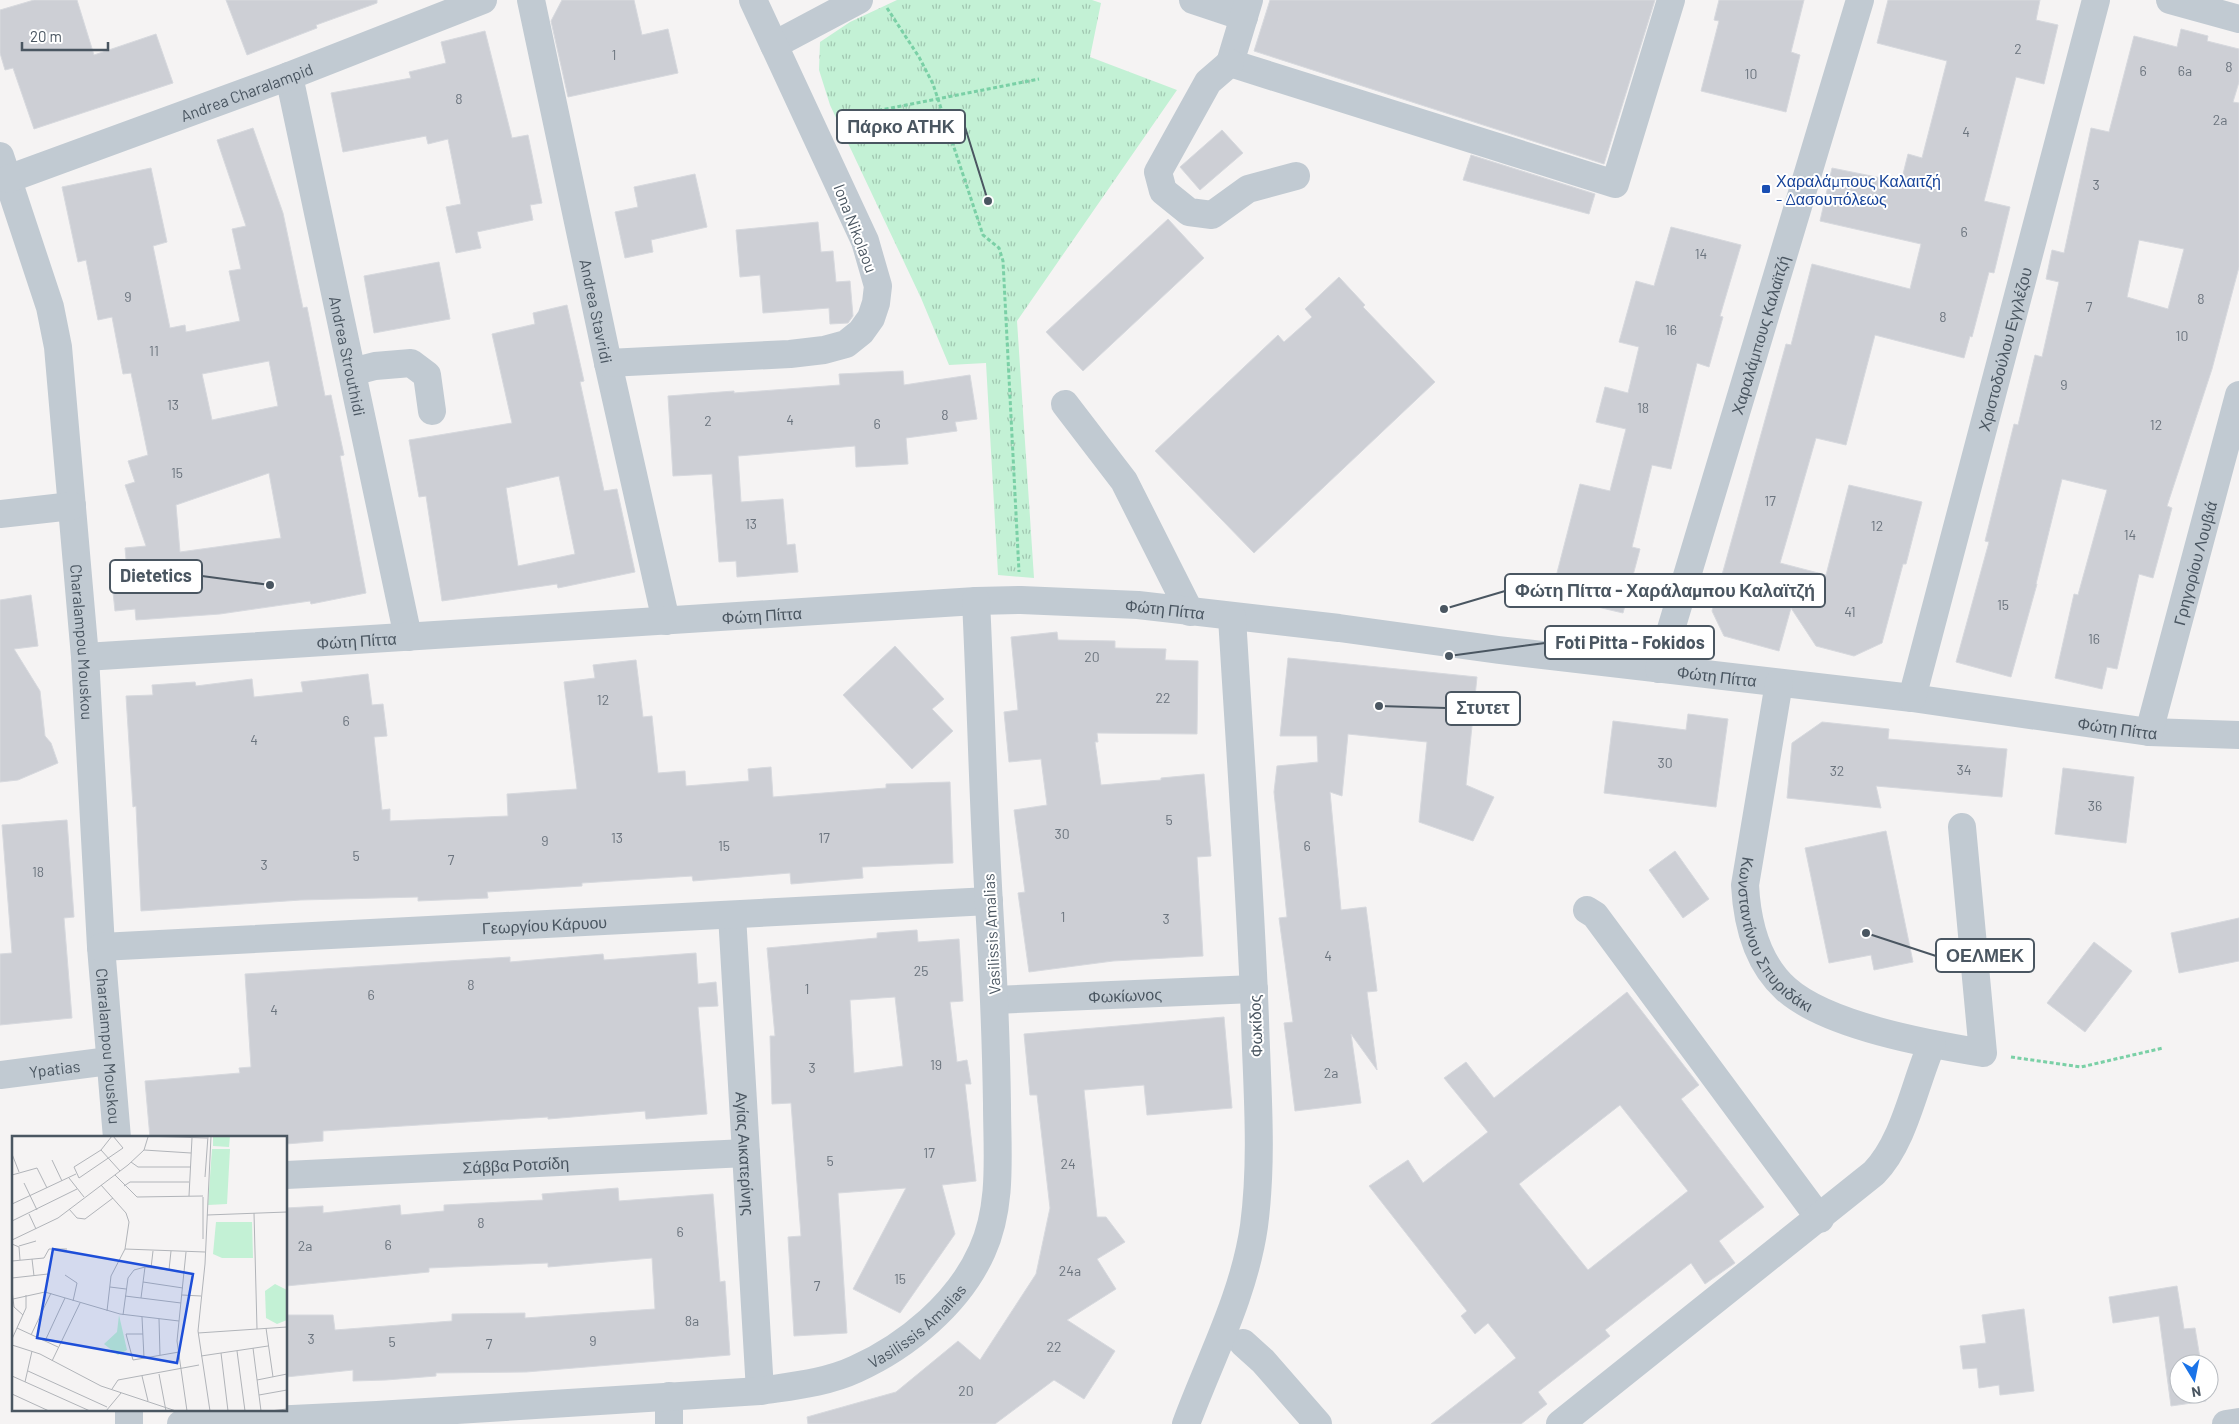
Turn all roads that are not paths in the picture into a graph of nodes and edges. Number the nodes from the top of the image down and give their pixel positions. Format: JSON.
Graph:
{"nodes":[{"id":1,"x":483,"y":0,"type":"edge"},
{"id":2,"x":530,"y":0,"type":"edge"},
{"id":3,"x":753,"y":0,"type":"edge"},
{"id":4,"x":859,"y":0,"type":"edge"},
{"id":5,"x":1193,"y":0,"type":"edge"},
{"id":6,"x":1671,"y":0,"type":"edge"},
{"id":7,"x":1860,"y":0,"type":"edge"},
{"id":8,"x":2096,"y":0,"type":"edge"},
{"id":9,"x":2170,"y":0,"type":"edge"},
{"id":10,"x":1247,"y":8,"type":"edge"},
{"id":11,"x":2239,"y":18,"type":"edge"},
{"id":12,"x":774,"y":45,"type":"junction"},
{"id":13,"x":1230,"y":63,"type":"junction"},
{"id":14,"x":289,"y":76,"type":"junction"},
{"id":15,"x":4,"y":167,"type":"edge"},
{"id":16,"x":1296,"y":176,"type":"dead end"},
{"id":17,"x":608,"y":363,"type":"junction"},
{"id":18,"x":352,"y":372,"type":"junction"},
{"id":19,"x":2239,"y":395,"type":"edge"},
{"id":20,"x":1065,"y":404,"type":"dead end"},
{"id":21,"x":432,"y":411,"type":"dead end"},
{"id":22,"x":72,"y":506,"type":"junction"},
{"id":23,"x":0,"y":514,"type":"edge"},
{"id":24,"x":976,"y":601,"type":"junction"},
{"id":25,"x":1190,"y":612,"type":"junction"},
{"id":26,"x":1232,"y":617,"type":"junction"},
{"id":27,"x":666,"y":621,"type":"junction"},
{"id":28,"x":408,"y":637,"type":"junction"},
{"id":29,"x":86,"y":657,"type":"junction"},
{"id":30,"x":1659,"y":669,"type":"junction"},
{"id":31,"x":1779,"y":683,"type":"junction"},
{"id":32,"x":1912,"y":698,"type":"junction"},
{"id":33,"x":2149,"y":732,"type":"junction"},
{"id":34,"x":2239,"y":735,"type":"edge"},
{"id":35,"x":1962,"y":827,"type":"dead end"},
{"id":36,"x":989,"y":902,"type":"junction"},
{"id":37,"x":1587,"y":910,"type":"dead end"},
{"id":38,"x":732,"y":915,"type":"junction"},
{"id":39,"x":100,"y":947,"type":"junction"},
{"id":40,"x":1254,"y":990,"type":"junction"},
{"id":41,"x":995,"y":1000,"type":"junction"},
{"id":42,"x":1932,"y":1044,"type":"junction"},
{"id":43,"x":110,"y":1061,"type":"junction"},
{"id":44,"x":16,"y":1079,"type":"edge"},
{"id":45,"x":116,"y":1136,"type":"edge"},
{"id":46,"x":746,"y":1154,"type":"junction"},
{"id":47,"x":288,"y":1175,"type":"edge"},
{"id":48,"x":1820,"y":1219,"type":"junction"},
{"id":49,"x":1243,"y":1343,"type":"dead end"},
{"id":50,"x":760,"y":1391,"type":"junction"},
{"id":51,"x":669,"y":1396,"type":"junction"},
{"id":52,"x":377,"y":1420,"type":"edge"},
{"id":53,"x":2239,"y":1422,"type":"edge"},
{"id":54,"x":181,"y":1424,"type":"edge"},
{"id":55,"x":669,"y":1424,"type":"edge"},
{"id":56,"x":1186,"y":1424,"type":"edge"},
{"id":57,"x":1318,"y":1424,"type":"edge"},
{"id":58,"x":1560,"y":1424,"type":"edge"},
{"id":59,"x":2226,"y":1424,"type":"edge"}],
"edges":[{"from":1,"to":14,"type":"street","name":"Andrea Charalampid"},
{"from":2,"to":17,"type":"street","name":"Andrea Stavridi"},
{"from":3,"to":12,"type":"street","name":"Iona Nikolaou"},
{"from":4,"to":12,"type":"street"},
{"from":5,"to":10,"type":"street"},
{"from":6,"to":13,"type":"street"},
{"from":7,"to":30,"type":"street","name":"Χαραλάμπους Καλαϊτζή"},
{"from":8,"to":32,"type":"street","name":"Χριστοδούλου Εγγλέζου"},
{"from":9,"to":11,"type":"street"},
{"from":10,"to":13,"type":"street"},
{"from":12,"to":17,"type":"street","name":"Iona Nikolaou"},
{"from":13,"to":16,"type":"street"},
{"from":14,"to":15,"type":"street","name":"Andrea Charalampid"},
{"from":14,"to":18,"type":"street","name":"Andrea Strouthidi"},
{"from":15,"to":22,"type":"street","name":"Charalampou Mouskou"},
{"from":17,"to":27,"type":"street","name":"Andrea Stavridi"},
{"from":18,"to":21,"type":"street"},
{"from":18,"to":28,"type":"street","name":"Andrea Strouthidi"},
{"from":19,"to":33,"type":"street","name":"Γρηγορίου Λουβιά"},
{"from":20,"to":25,"type":"street"},
{"from":22,"to":23,"type":"street"},
{"from":22,"to":29,"type":"street","name":"Charalampou Mouskou"},
{"from":24,"to":25,"type":"street","name":"Φώτη Πίττα"},
{"from":24,"to":27,"type":"street","name":"Φώτη Πίττα"},
{"from":24,"to":36,"type":"street","name":"Vasilissis Amalias"},
{"from":25,"to":26,"type":"street","name":"Φώτη Πίττα"},
{"from":26,"to":30,"type":"street","name":"Φώτη Πίττα"},
{"from":26,"to":40,"type":"street","name":"Φωκίδος"},
{"from":27,"to":28,"type":"street","name":"Φώτη Πίττα"},
{"from":28,"to":29,"type":"street","name":"Φώτη Πίττα"},
{"from":29,"to":39,"type":"street","name":"Charalampou Mouskou"},
{"from":30,"to":31,"type":"street","name":"Φώτη Πίττα"},
{"from":31,"to":32,"type":"street","name":"Φώτη Πίττα"},
{"from":31,"to":42,"type":"street","name":"Κωνσταντίνου Σπυριδάκι"},
{"from":32,"to":33,"type":"street","name":"Φώτη Πίττα"},
{"from":33,"to":34,"type":"street","name":"Φώτη Πίττα"},
{"from":35,"to":42,"type":"street","name":"Κωνσταντίνου Σπυριδάκι"},
{"from":36,"to":38,"type":"street","name":"Γεωργίου Κάρυου"},
{"from":36,"to":41,"type":"street","name":"Vasilissis Amalias"},
{"from":37,"to":48,"type":"street"},
{"from":38,"to":39,"type":"street","name":"Γεωργίου Κάρυου"},
{"from":38,"to":46,"type":"street","name":"Αγίας Αικατερίνης"},
{"from":39,"to":43,"type":"street","name":"Charalampou Mouskou"},
{"from":40,"to":41,"type":"street","name":"Φωκίωνος"},
{"from":40,"to":56,"type":"street","name":"Φωκίδος"},
{"from":41,"to":50,"type":"street","name":"Vasilissis Amalias"},
{"from":42,"to":48,"type":"street"},
{"from":43,"to":44,"type":"street","name":"Ypatias"},
{"from":43,"to":45,"type":"street","name":"Charalampou Mouskou"},
{"from":46,"to":47,"type":"street","name":"Σάββα Ροτσίδη"},
{"from":46,"to":50,"type":"street","name":"Αγίας Αικατερίνης"},
{"from":48,"to":58,"type":"street"},
{"from":49,"to":57,"type":"street"},
{"from":50,"to":51,"type":"street","name":"Vasilissis Amalias"},
{"from":51,"to":52,"type":"street","name":"Vasilissis Amalias"},
{"from":51,"to":55,"type":"street"},
{"from":52,"to":54,"type":"street","name":"Vasilissis Amalias"},
{"from":53,"to":59,"type":"street"}]}
